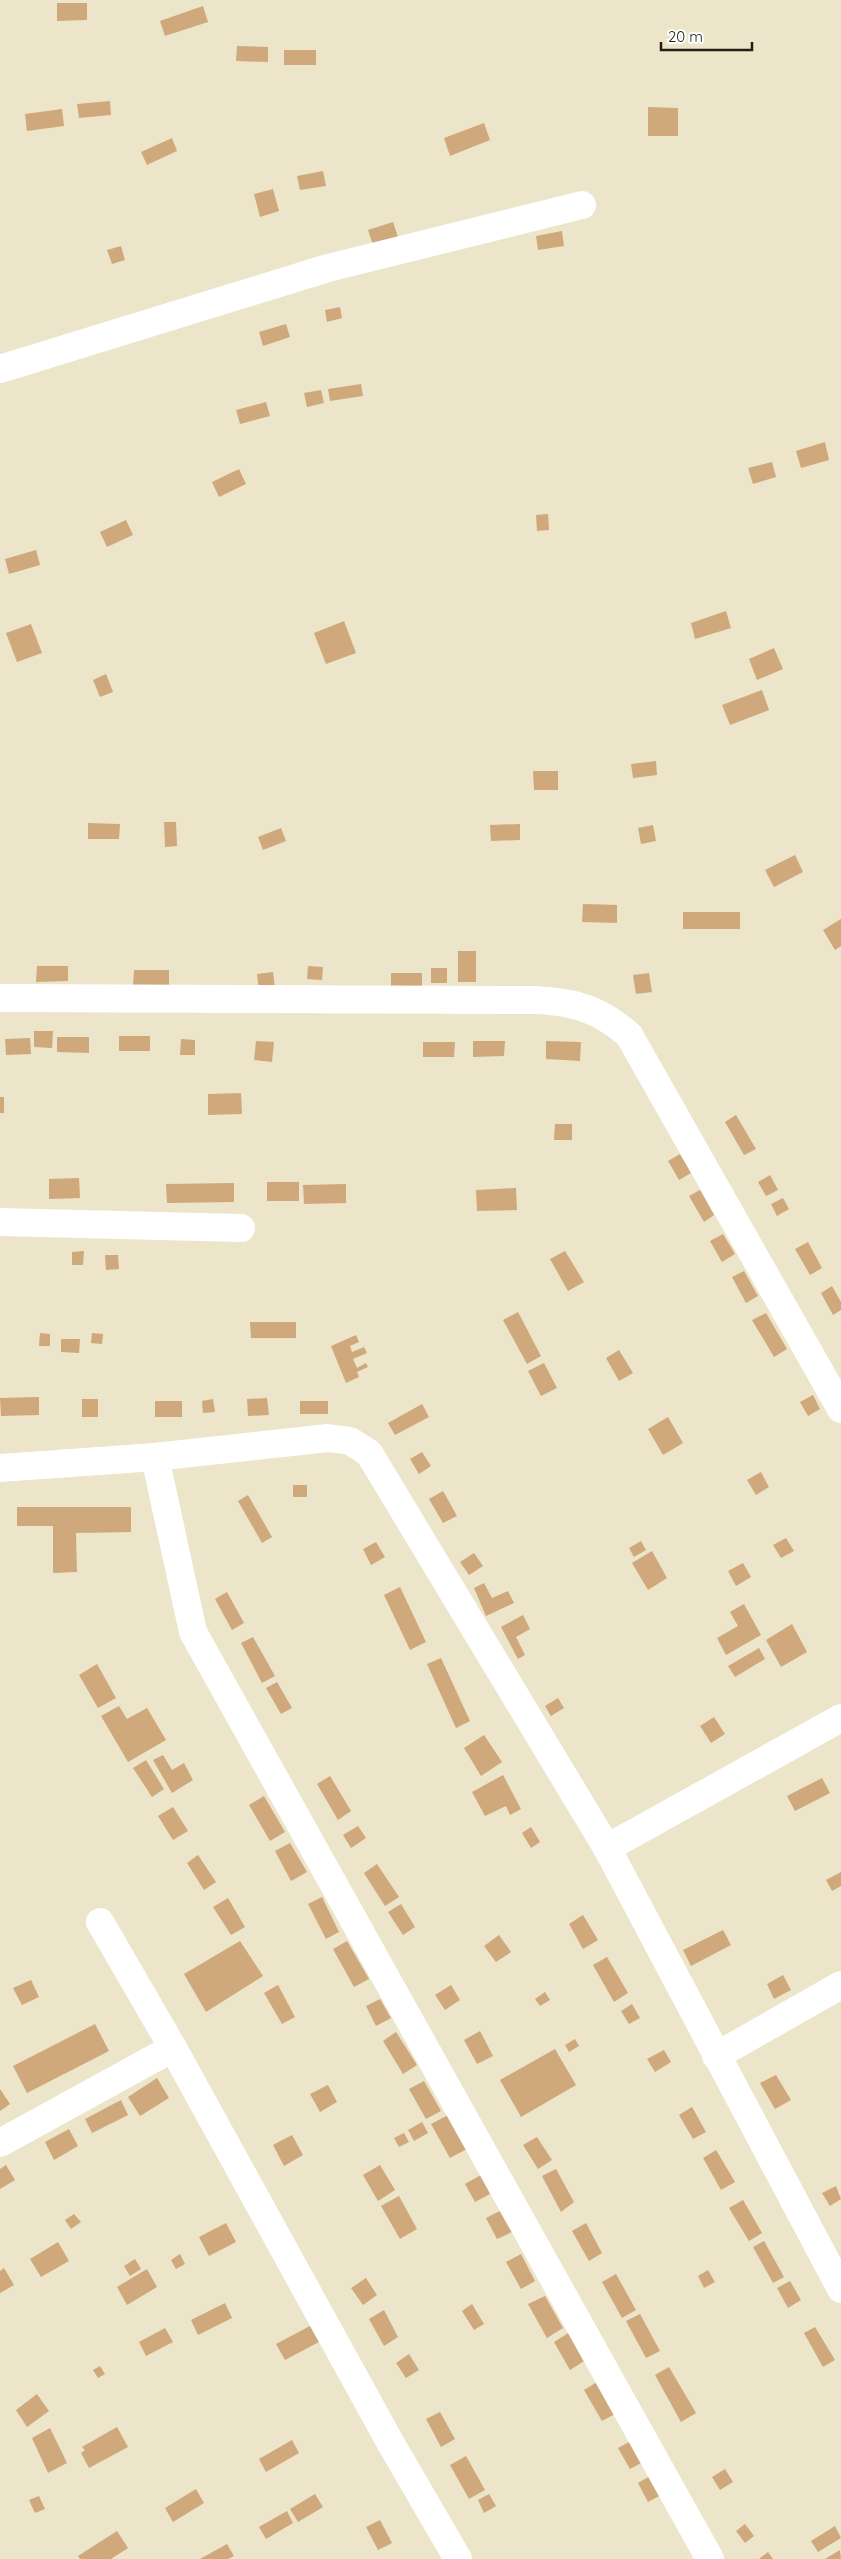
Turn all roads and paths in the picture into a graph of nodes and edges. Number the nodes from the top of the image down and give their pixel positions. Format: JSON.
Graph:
{"nodes":[{"id":1,"x":582,"y":205,"type":"dead end"},
{"id":2,"x":0,"y":369,"type":"edge"},
{"id":3,"x":0,"y":998,"type":"edge"},
{"id":4,"x":0,"y":1222,"type":"edge"},
{"id":5,"x":241,"y":1228,"type":"dead end"},
{"id":6,"x":841,"y":1409,"type":"edge"},
{"id":7,"x":155,"y":1457,"type":"junction"},
{"id":8,"x":0,"y":1468,"type":"edge"},
{"id":9,"x":841,"y":1718,"type":"edge"},
{"id":10,"x":607,"y":1848,"type":"junction"},
{"id":11,"x":100,"y":1922,"type":"dead end"},
{"id":12,"x":841,"y":1985,"type":"edge"},
{"id":13,"x":173,"y":2048,"type":"junction"},
{"id":14,"x":716,"y":2056,"type":"junction"},
{"id":15,"x":0,"y":2142,"type":"edge"},
{"id":16,"x":841,"y":2289,"type":"edge"},
{"id":17,"x":458,"y":2559,"type":"edge"},
{"id":18,"x":710,"y":2559,"type":"edge"}],
"edges":[{"from":1,"to":2,"type":"street"},
{"from":3,"to":6,"type":"street"},
{"from":4,"to":5,"type":"street"},
{"from":7,"to":8,"type":"street"},
{"from":7,"to":10,"type":"street"},
{"from":7,"to":18,"type":"street"},
{"from":9,"to":10,"type":"street"},
{"from":10,"to":14,"type":"street"},
{"from":11,"to":13,"type":"street"},
{"from":12,"to":14,"type":"street"},
{"from":13,"to":15,"type":"street"},
{"from":13,"to":17,"type":"street"},
{"from":14,"to":16,"type":"street"}]}
